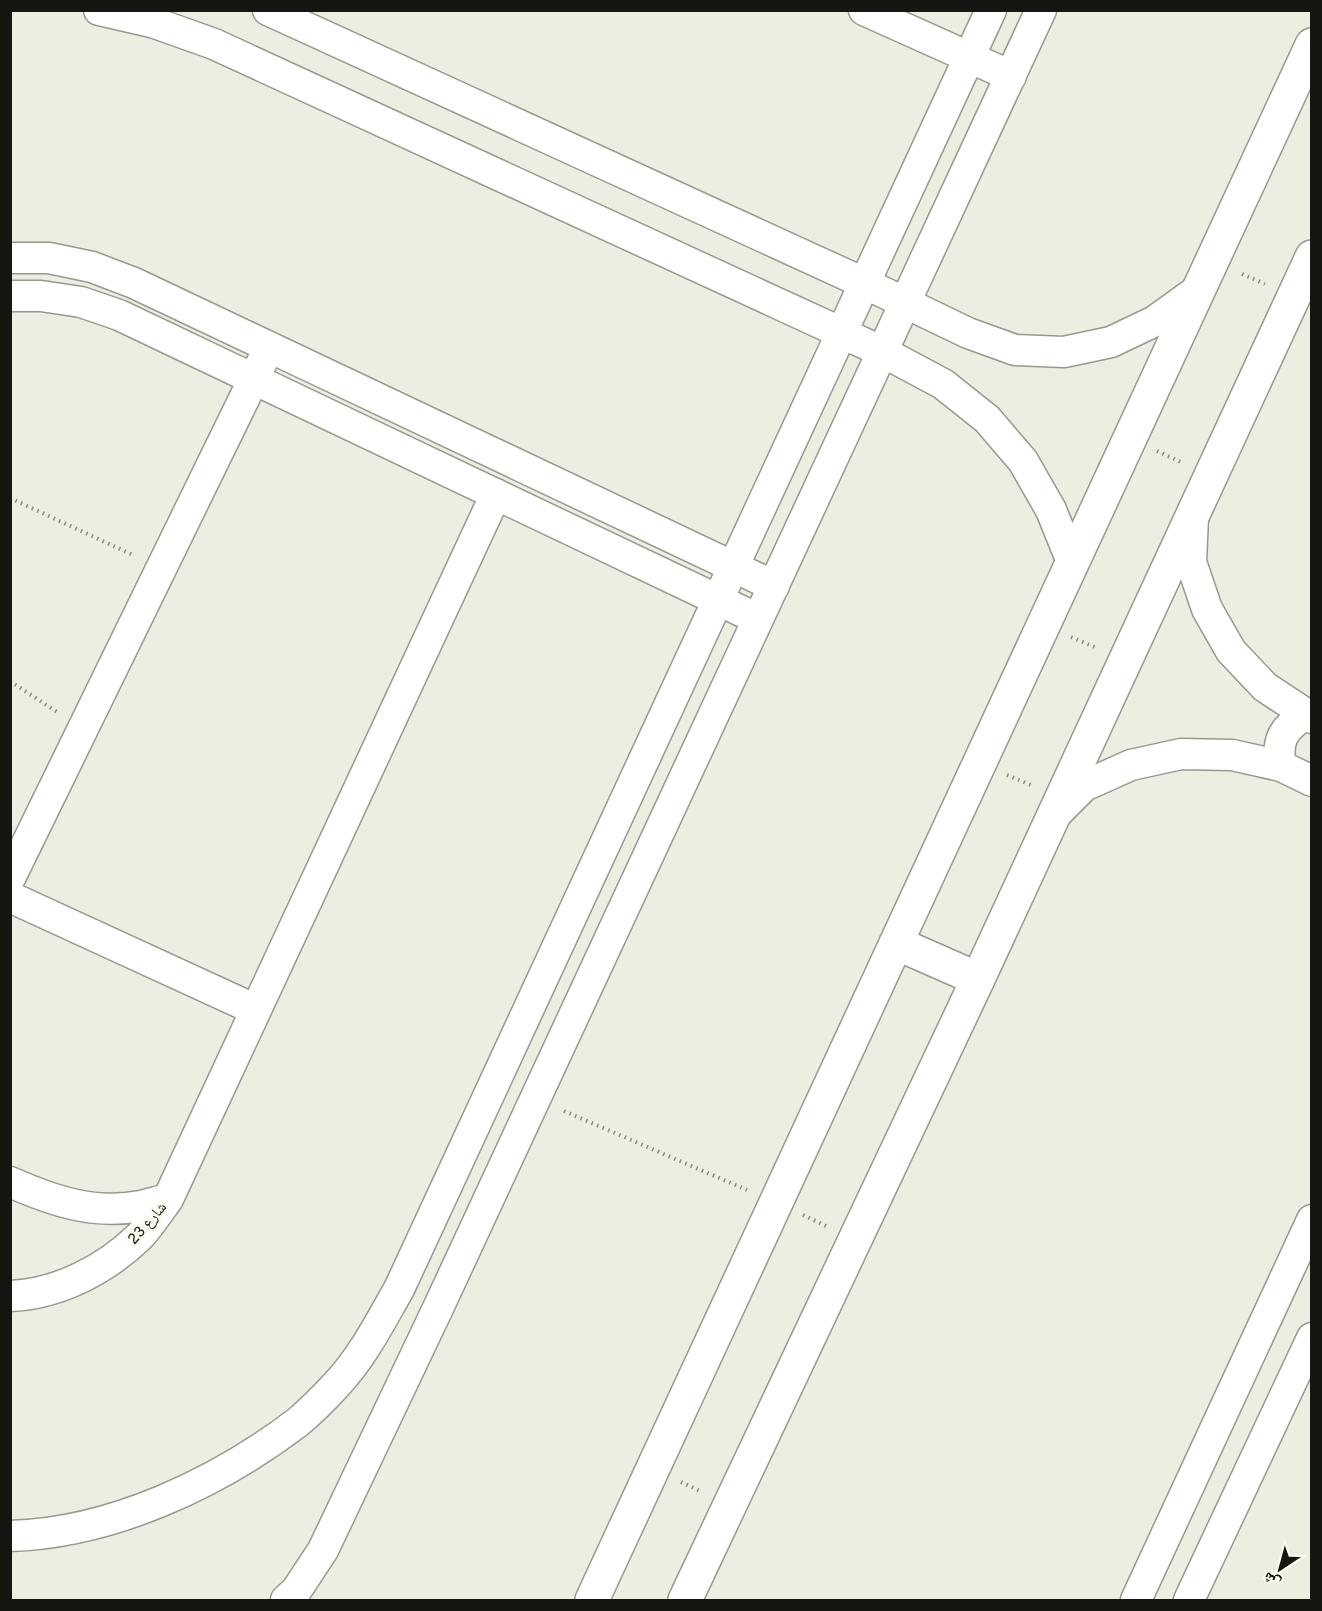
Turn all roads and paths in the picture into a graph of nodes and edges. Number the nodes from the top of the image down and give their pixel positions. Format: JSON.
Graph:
{"nodes":[{"id":1,"x":99,"y":10,"type":"edge"},
{"id":2,"x":268,"y":10,"type":"edge"},
{"id":3,"x":864,"y":10,"type":"edge"},
{"id":4,"x":988,"y":12,"type":"edge"},
{"id":5,"x":1036,"y":21,"type":"edge"},
{"id":6,"x":1311,"y":45,"type":"edge"},
{"id":7,"x":969,"y":58,"type":"junction"},
{"id":8,"x":1011,"y":76,"type":"junction"},
{"id":9,"x":1311,"y":257,"type":"edge"},
{"id":10,"x":10,"y":258,"type":"edge"},
{"id":11,"x":1212,"y":261,"type":"junction"},
{"id":12,"x":864,"y":283,"type":"junction"},
{"id":13,"x":1198,"y":290,"type":"junction"},
{"id":14,"x":10,"y":296,"type":"edge"},
{"id":15,"x":1293,"y":297,"type":"junction"},
{"id":16,"x":905,"y":303,"type":"junction"},
{"id":17,"x":842,"y":333,"type":"junction"},
{"id":18,"x":269,"y":347,"type":"junction"},
{"id":19,"x":883,"y":352,"type":"junction"},
{"id":20,"x":254,"y":379,"type":"junction"},
{"id":21,"x":1129,"y":439,"type":"junction"},
{"id":22,"x":1211,"y":475,"type":"junction"},
{"id":23,"x":496,"y":494,"type":"junction"},
{"id":24,"x":10,"y":498,"type":"edge"},
{"id":25,"x":1193,"y":513,"type":"junction"},
{"id":26,"x":1072,"y":562,"type":"junction"},
{"id":27,"x":733,"y":567,"type":"junction"},
{"id":28,"x":161,"y":568,"type":"junction"},
{"id":29,"x":774,"y":586,"type":"junction"},
{"id":30,"x":718,"y":599,"type":"junction"},
{"id":31,"x":758,"y":619,"type":"junction"},
{"id":32,"x":1043,"y":626,"type":"junction"},
{"id":33,"x":1126,"y":660,"type":"junction"},
{"id":34,"x":10,"y":681,"type":"edge"},
{"id":35,"x":1308,"y":717,"type":"edge"},
{"id":36,"x":83,"y":729,"type":"junction"},
{"id":37,"x":979,"y":763,"type":"junction"},
{"id":38,"x":1281,"y":766,"type":"junction"},
{"id":39,"x":1311,"y":781,"type":"edge"},
{"id":40,"x":1057,"y":808,"type":"junction"},
{"id":41,"x":10,"y":878,"type":"edge"},
{"id":42,"x":10,"y":897,"type":"edge"},
{"id":43,"x":896,"y":943,"type":"junction"},
{"id":44,"x":978,"y":979,"type":"junction"},
{"id":45,"x":256,"y":1010,"type":"junction"},
{"id":46,"x":536,"y":1099,"type":"junction"},
{"id":47,"x":10,"y":1182,"type":"edge"},
{"id":48,"x":168,"y":1198,"type":"junction"},
{"id":49,"x":776,"y":1202,"type":"junction"},
{"id":50,"x":1311,"y":1220,"type":"edge"},
{"id":51,"x":855,"y":1239,"type":"junction"},
{"id":52,"x":10,"y":1296,"type":"edge"},
{"id":53,"x":1311,"y":1338,"type":"edge"},
{"id":54,"x":1301,"y":1379,"type":"edge"},
{"id":55,"x":653,"y":1470,"type":"junction"},
{"id":56,"x":730,"y":1504,"type":"junction"},
{"id":57,"x":10,"y":1536,"type":"edge"},
{"id":58,"x":1150,"y":1572,"type":"junction"},
{"id":59,"x":1192,"y":1596,"type":"edge"},
{"id":60,"x":286,"y":1600,"type":"edge"},
{"id":61,"x":592,"y":1600,"type":"edge"},
{"id":62,"x":685,"y":1600,"type":"edge"},
{"id":63,"x":1136,"y":1600,"type":"edge"}],
"edges":[{"from":1,"to":17,"type":"street"},
{"from":2,"to":12,"type":"street"},
{"from":3,"to":7,"type":"street"},
{"from":4,"to":5,"type":"street"},
{"from":4,"to":7,"type":"street"},
{"from":5,"to":8,"type":"street"},
{"from":6,"to":11,"type":"street"},
{"from":7,"to":8,"type":"street"},
{"from":7,"to":12,"type":"street"},
{"from":8,"to":16,"type":"street"},
{"from":9,"to":15,"type":"street"},
{"from":10,"to":18,"type":"street"},
{"from":11,"to":13,"type":"street"},
{"from":11,"to":15,"type":"path"},
{"from":12,"to":16,"type":"street"},
{"from":12,"to":17,"type":"street"},
{"from":13,"to":16,"type":"street"},
{"from":13,"to":21,"type":"street"},
{"from":14,"to":20,"type":"street"},
{"from":15,"to":22,"type":"street"},
{"from":16,"to":19,"type":"street"},
{"from":17,"to":19,"type":"street"},
{"from":17,"to":27,"type":"street"},
{"from":18,"to":20,"type":"street"},
{"from":18,"to":27,"type":"street"},
{"from":19,"to":26,"type":"street"},
{"from":19,"to":29,"type":"street"},
{"from":20,"to":23,"type":"street"},
{"from":20,"to":28,"type":"street"},
{"from":21,"to":22,"type":"path"},
{"from":21,"to":26,"type":"street"},
{"from":22,"to":25,"type":"street"},
{"from":23,"to":30,"type":"street"},
{"from":23,"to":45,"type":"street"},
{"from":24,"to":28,"type":"path"},
{"from":25,"to":33,"type":"street"},
{"from":25,"to":35,"type":"street"},
{"from":26,"to":32,"type":"street"},
{"from":27,"to":29,"type":"street"},
{"from":27,"to":30,"type":"street"},
{"from":28,"to":36,"type":"street"},
{"from":29,"to":31,"type":"street"},
{"from":30,"to":31,"type":"street"},
{"from":30,"to":57,"type":"street"},
{"from":31,"to":46,"type":"street"},
{"from":32,"to":33,"type":"path"},
{"from":32,"to":37,"type":"street"},
{"from":33,"to":40,"type":"street"},
{"from":34,"to":36,"type":"path"},
{"from":35,"to":38,"type":"street"},
{"from":36,"to":41,"type":"street"},
{"from":37,"to":40,"type":"path"},
{"from":37,"to":43,"type":"street"},
{"from":38,"to":39,"type":"street"},
{"from":38,"to":40,"type":"street"},
{"from":40,"to":44,"type":"street"},
{"from":42,"to":45,"type":"street"},
{"from":43,"to":44,"type":"street"},
{"from":43,"to":49,"type":"street"},
{"from":44,"to":51,"type":"street"},
{"from":45,"to":48,"type":"street"},
{"from":46,"to":49,"type":"path"},
{"from":46,"to":60,"type":"street"},
{"from":47,"to":48,"type":"street","name":"شارع 23"},
{"from":48,"to":52,"type":"street","name":"شارع 23"},
{"from":49,"to":51,"type":"path"},
{"from":49,"to":55,"type":"street"},
{"from":50,"to":58,"type":"street"},
{"from":51,"to":56,"type":"street"},
{"from":53,"to":54,"type":"street"},
{"from":54,"to":59,"type":"street"},
{"from":55,"to":56,"type":"path"},
{"from":55,"to":61,"type":"street"},
{"from":56,"to":62,"type":"street"},
{"from":58,"to":59,"type":"street"},
{"from":58,"to":63,"type":"street"}]}
